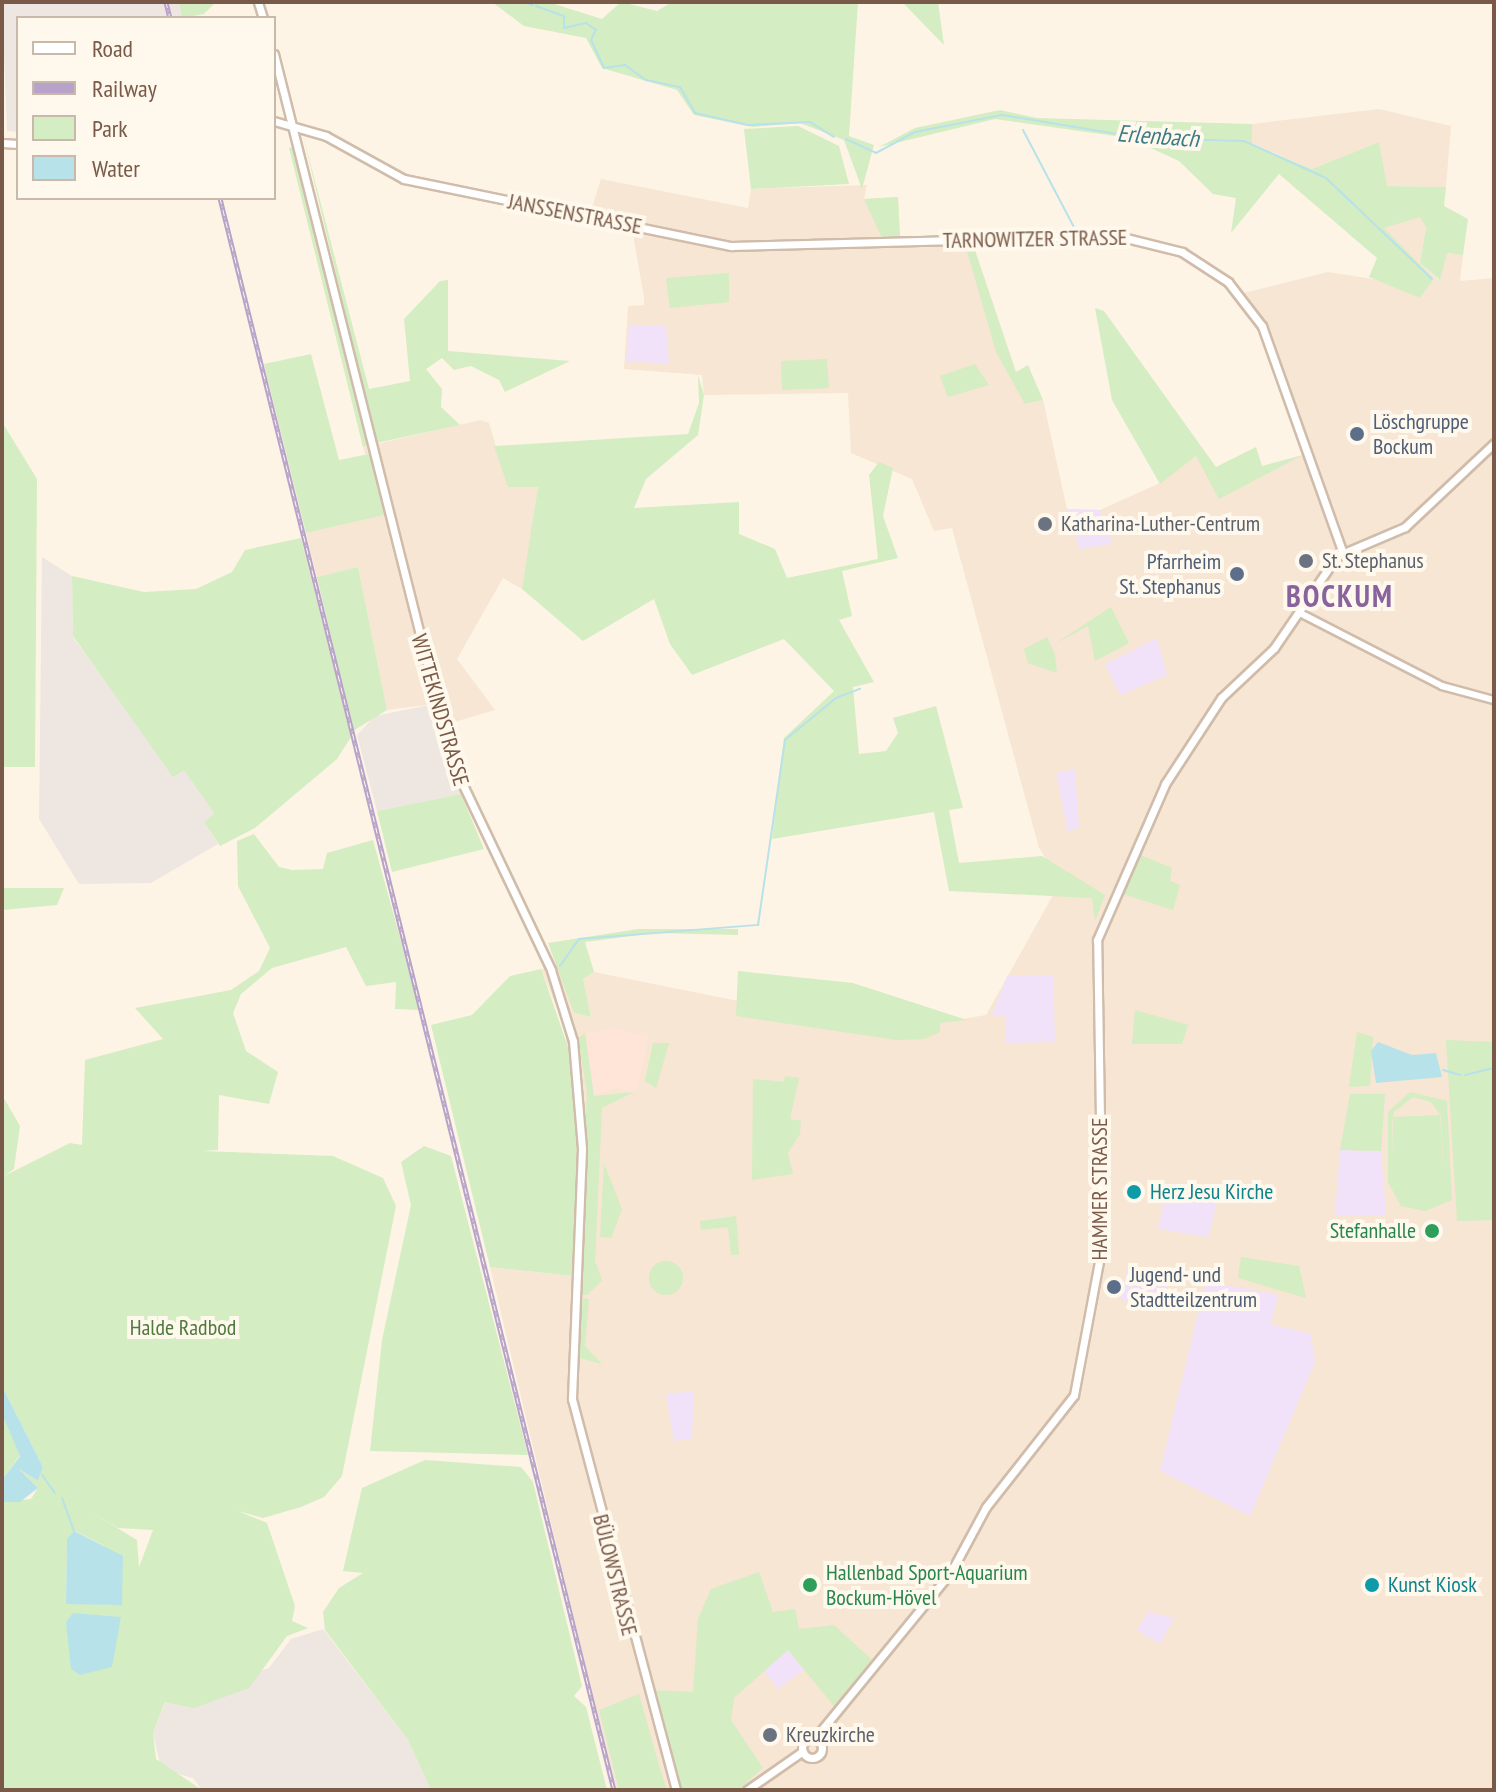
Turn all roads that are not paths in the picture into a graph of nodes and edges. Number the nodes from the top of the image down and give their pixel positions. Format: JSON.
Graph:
{"nodes":[{"id":1,"x":276,"y":61,"type":"edge"},
{"id":2,"x":276,"y":121,"type":"edge"},
{"id":3,"x":293,"y":124,"type":"junction"},
{"id":4,"x":870,"y":242,"type":"joint"},
{"id":5,"x":1494,"y":443,"type":"edge"},
{"id":6,"x":1343,"y":553,"type":"junction"},
{"id":7,"x":1300,"y":613,"type":"junction"},
{"id":8,"x":1494,"y":700,"type":"edge"},
{"id":9,"x":569,"y":1357,"type":"joint"},
{"id":10,"x":815,"y":1738,"type":"junction"},
{"id":11,"x":803,"y":1751,"type":"junction"},
{"id":12,"x":676,"y":1790,"type":"edge"},
{"id":13,"x":747,"y":1790,"type":"edge"}],
"edges":[{"from":1,"to":3,"type":"main road","name":"WITTEKINDSTRASSE"},
{"from":2,"to":3,"type":"main road","name":"JANSSENSTRASSE"},
{"from":3,"to":4,"type":"main road","name":"JANSSENSTRASSE"},
{"from":3,"to":9,"type":"main road","name":"WITTEKINDSTRASSE"},
{"from":4,"to":6,"type":"main road","name":"TARNOWITZER STRASSE"},
{"from":5,"to":6,"type":"main road"},
{"from":6,"to":7,"type":"main road","name":"HAMMER STRASSE"},
{"from":7,"to":8,"type":"street"},
{"from":7,"to":10,"type":"main road","name":"HAMMER STRASSE"},
{"from":9,"to":12,"type":"main road","name":"BÜLOWSTRASSE"},
{"from":10,"to":11,"type":"main road"},
{"from":10,"to":11,"type":"main road"},
{"from":11,"to":13,"type":"main road"}]}
